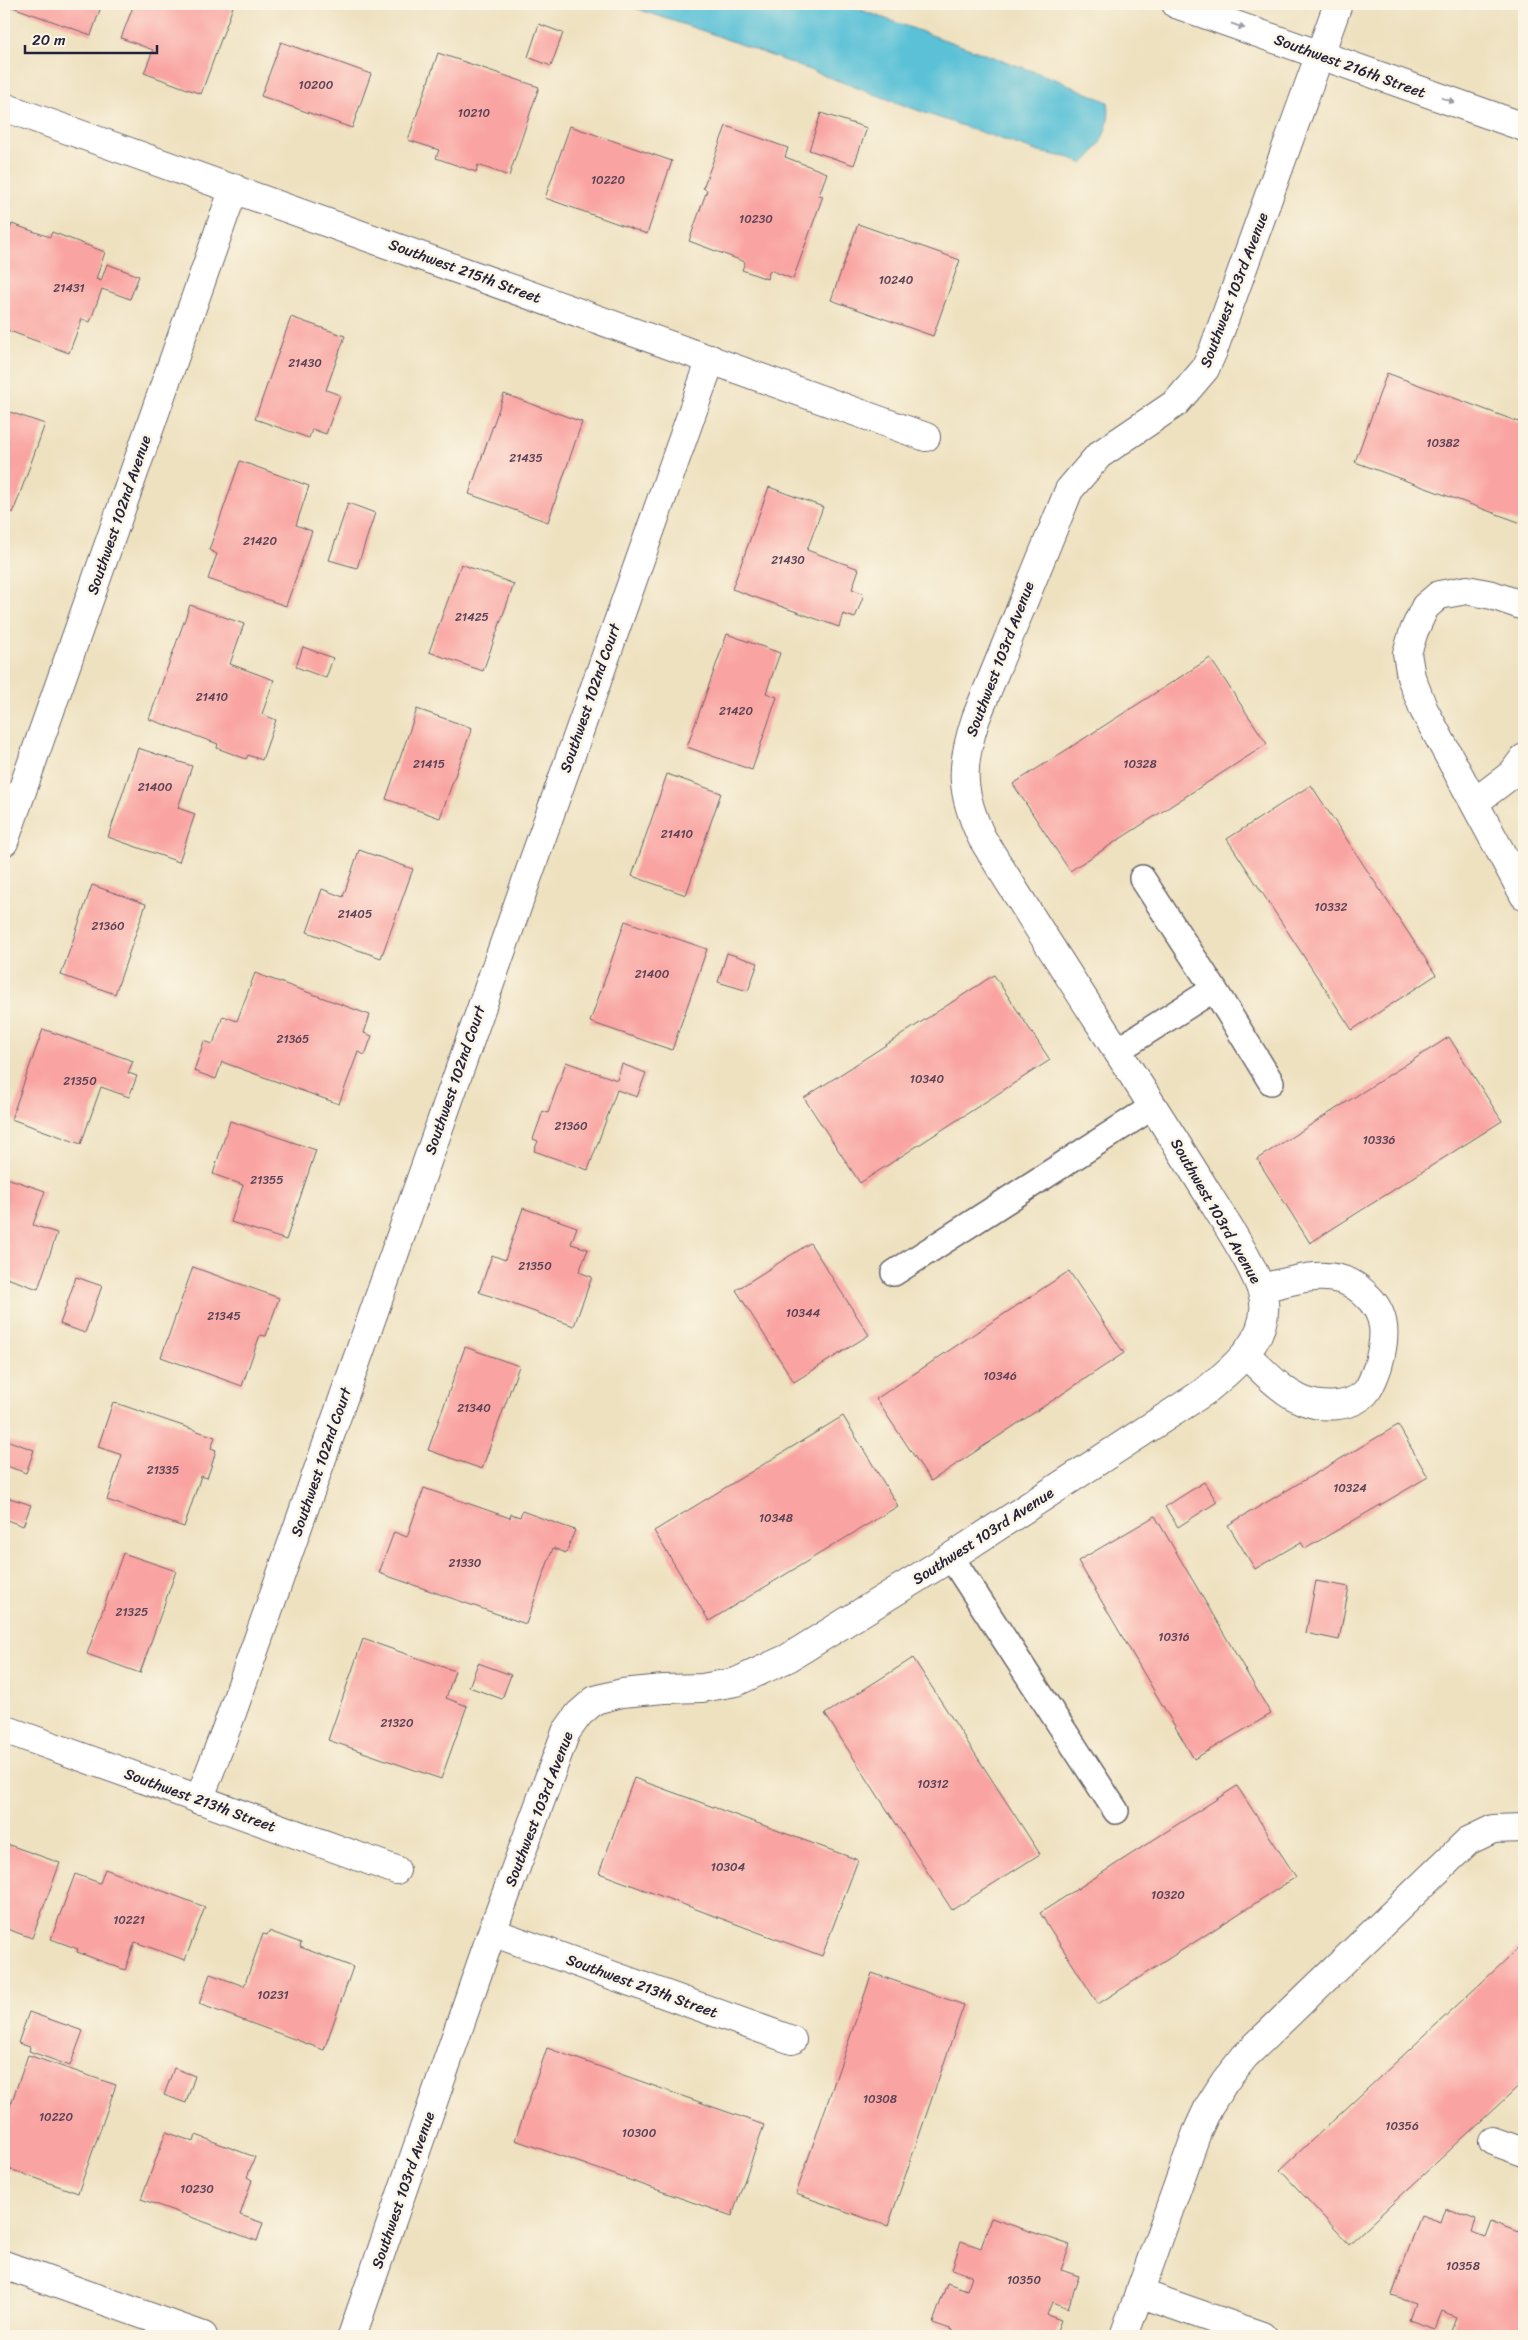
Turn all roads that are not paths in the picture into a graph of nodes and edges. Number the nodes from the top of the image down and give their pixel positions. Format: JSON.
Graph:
{"nodes":[{"id":1,"x":1176,"y":4,"type":"edge"},
{"id":2,"x":1338,"y":4,"type":"edge"},
{"id":3,"x":1319,"y":55,"type":"junction"},
{"id":4,"x":4,"y":107,"type":"edge"},
{"id":5,"x":1524,"y":128,"type":"edge"},
{"id":6,"x":234,"y":188,"type":"junction"},
{"id":7,"x":710,"y":359,"type":"junction"},
{"id":8,"x":926,"y":437,"type":"dead end"},
{"id":9,"x":1524,"y":606,"type":"edge"},
{"id":10,"x":1524,"y":758,"type":"edge"},
{"id":11,"x":1474,"y":802,"type":"junction"},
{"id":12,"x":4,"y":842,"type":"edge"},
{"id":13,"x":1142,"y":878,"type":"dead end"},
{"id":14,"x":1524,"y":895,"type":"edge"},
{"id":15,"x":1214,"y":989,"type":"junction"},
{"id":16,"x":1118,"y":1050,"type":"junction"},
{"id":17,"x":1271,"y":1082,"type":"dead end"},
{"id":18,"x":1154,"y":1106,"type":"junction"},
{"id":19,"x":894,"y":1273,"type":"dead end"},
{"id":20,"x":1261,"y":1288,"type":"junction"},
{"id":21,"x":1245,"y":1354,"type":"junction"},
{"id":22,"x":951,"y":1557,"type":"junction"},
{"id":23,"x":4,"y":1730,"type":"edge"},
{"id":24,"x":199,"y":1800,"type":"junction"},
{"id":25,"x":1116,"y":1811,"type":"dead end"},
{"id":26,"x":1524,"y":1828,"type":"edge"},
{"id":27,"x":396,"y":1870,"type":"dead end"},
{"id":28,"x":492,"y":1932,"type":"junction"},
{"id":29,"x":792,"y":2040,"type":"dead end"},
{"id":30,"x":1493,"y":2141,"type":"dead end"},
{"id":31,"x":1524,"y":2152,"type":"edge"},
{"id":32,"x":4,"y":2265,"type":"edge"},
{"id":33,"x":1139,"y":2293,"type":"junction"},
{"id":34,"x":203,"y":2336,"type":"edge"},
{"id":35,"x":352,"y":2336,"type":"edge"},
{"id":36,"x":1124,"y":2336,"type":"edge"},
{"id":37,"x":1262,"y":2336,"type":"edge"}],
"edges":[{"from":1,"to":3,"type":"street","name":"Southwest 216th Street","one_way":true},
{"from":2,"to":3,"type":"street","name":"Southwest 103rd Avenue"},
{"from":3,"to":5,"type":"street","name":"Southwest 216th Street","one_way":true},
{"from":3,"to":16,"type":"street","name":"Southwest 103rd Avenue"},
{"from":4,"to":6,"type":"street","name":"Southwest 215th Street"},
{"from":6,"to":7,"type":"street","name":"Southwest 215th Street"},
{"from":6,"to":12,"type":"street","name":"Southwest 102nd Avenue"},
{"from":7,"to":8,"type":"street","name":"Southwest 215th Street"},
{"from":7,"to":24,"type":"street","name":"Southwest 102nd Court"},
{"from":9,"to":11,"type":"street"},
{"from":10,"to":11,"type":"street"},
{"from":11,"to":14,"type":"street"},
{"from":13,"to":15,"type":"lane"},
{"from":15,"to":16,"type":"lane"},
{"from":15,"to":17,"type":"lane"},
{"from":16,"to":18,"type":"street","name":"Southwest 103rd Avenue"},
{"from":18,"to":19,"type":"lane"},
{"from":18,"to":20,"type":"street","name":"Southwest 103rd Avenue"},
{"from":20,"to":21,"type":"street","name":"Southwest 103rd Avenue"},
{"from":20,"to":21,"type":"street"},
{"from":21,"to":22,"type":"street","name":"Southwest 103rd Avenue"},
{"from":22,"to":25,"type":"lane"},
{"from":22,"to":28,"type":"street","name":"Southwest 103rd Avenue"},
{"from":23,"to":24,"type":"street","name":"Southwest 213th Street"},
{"from":24,"to":27,"type":"street","name":"Southwest 213th Street"},
{"from":26,"to":33,"type":"street"},
{"from":28,"to":29,"type":"street","name":"Southwest 213th Street"},
{"from":28,"to":35,"type":"street","name":"Southwest 103rd Avenue"},
{"from":30,"to":31,"type":"street"},
{"from":32,"to":34,"type":"street"},
{"from":33,"to":36,"type":"street"},
{"from":33,"to":37,"type":"street"}]}
